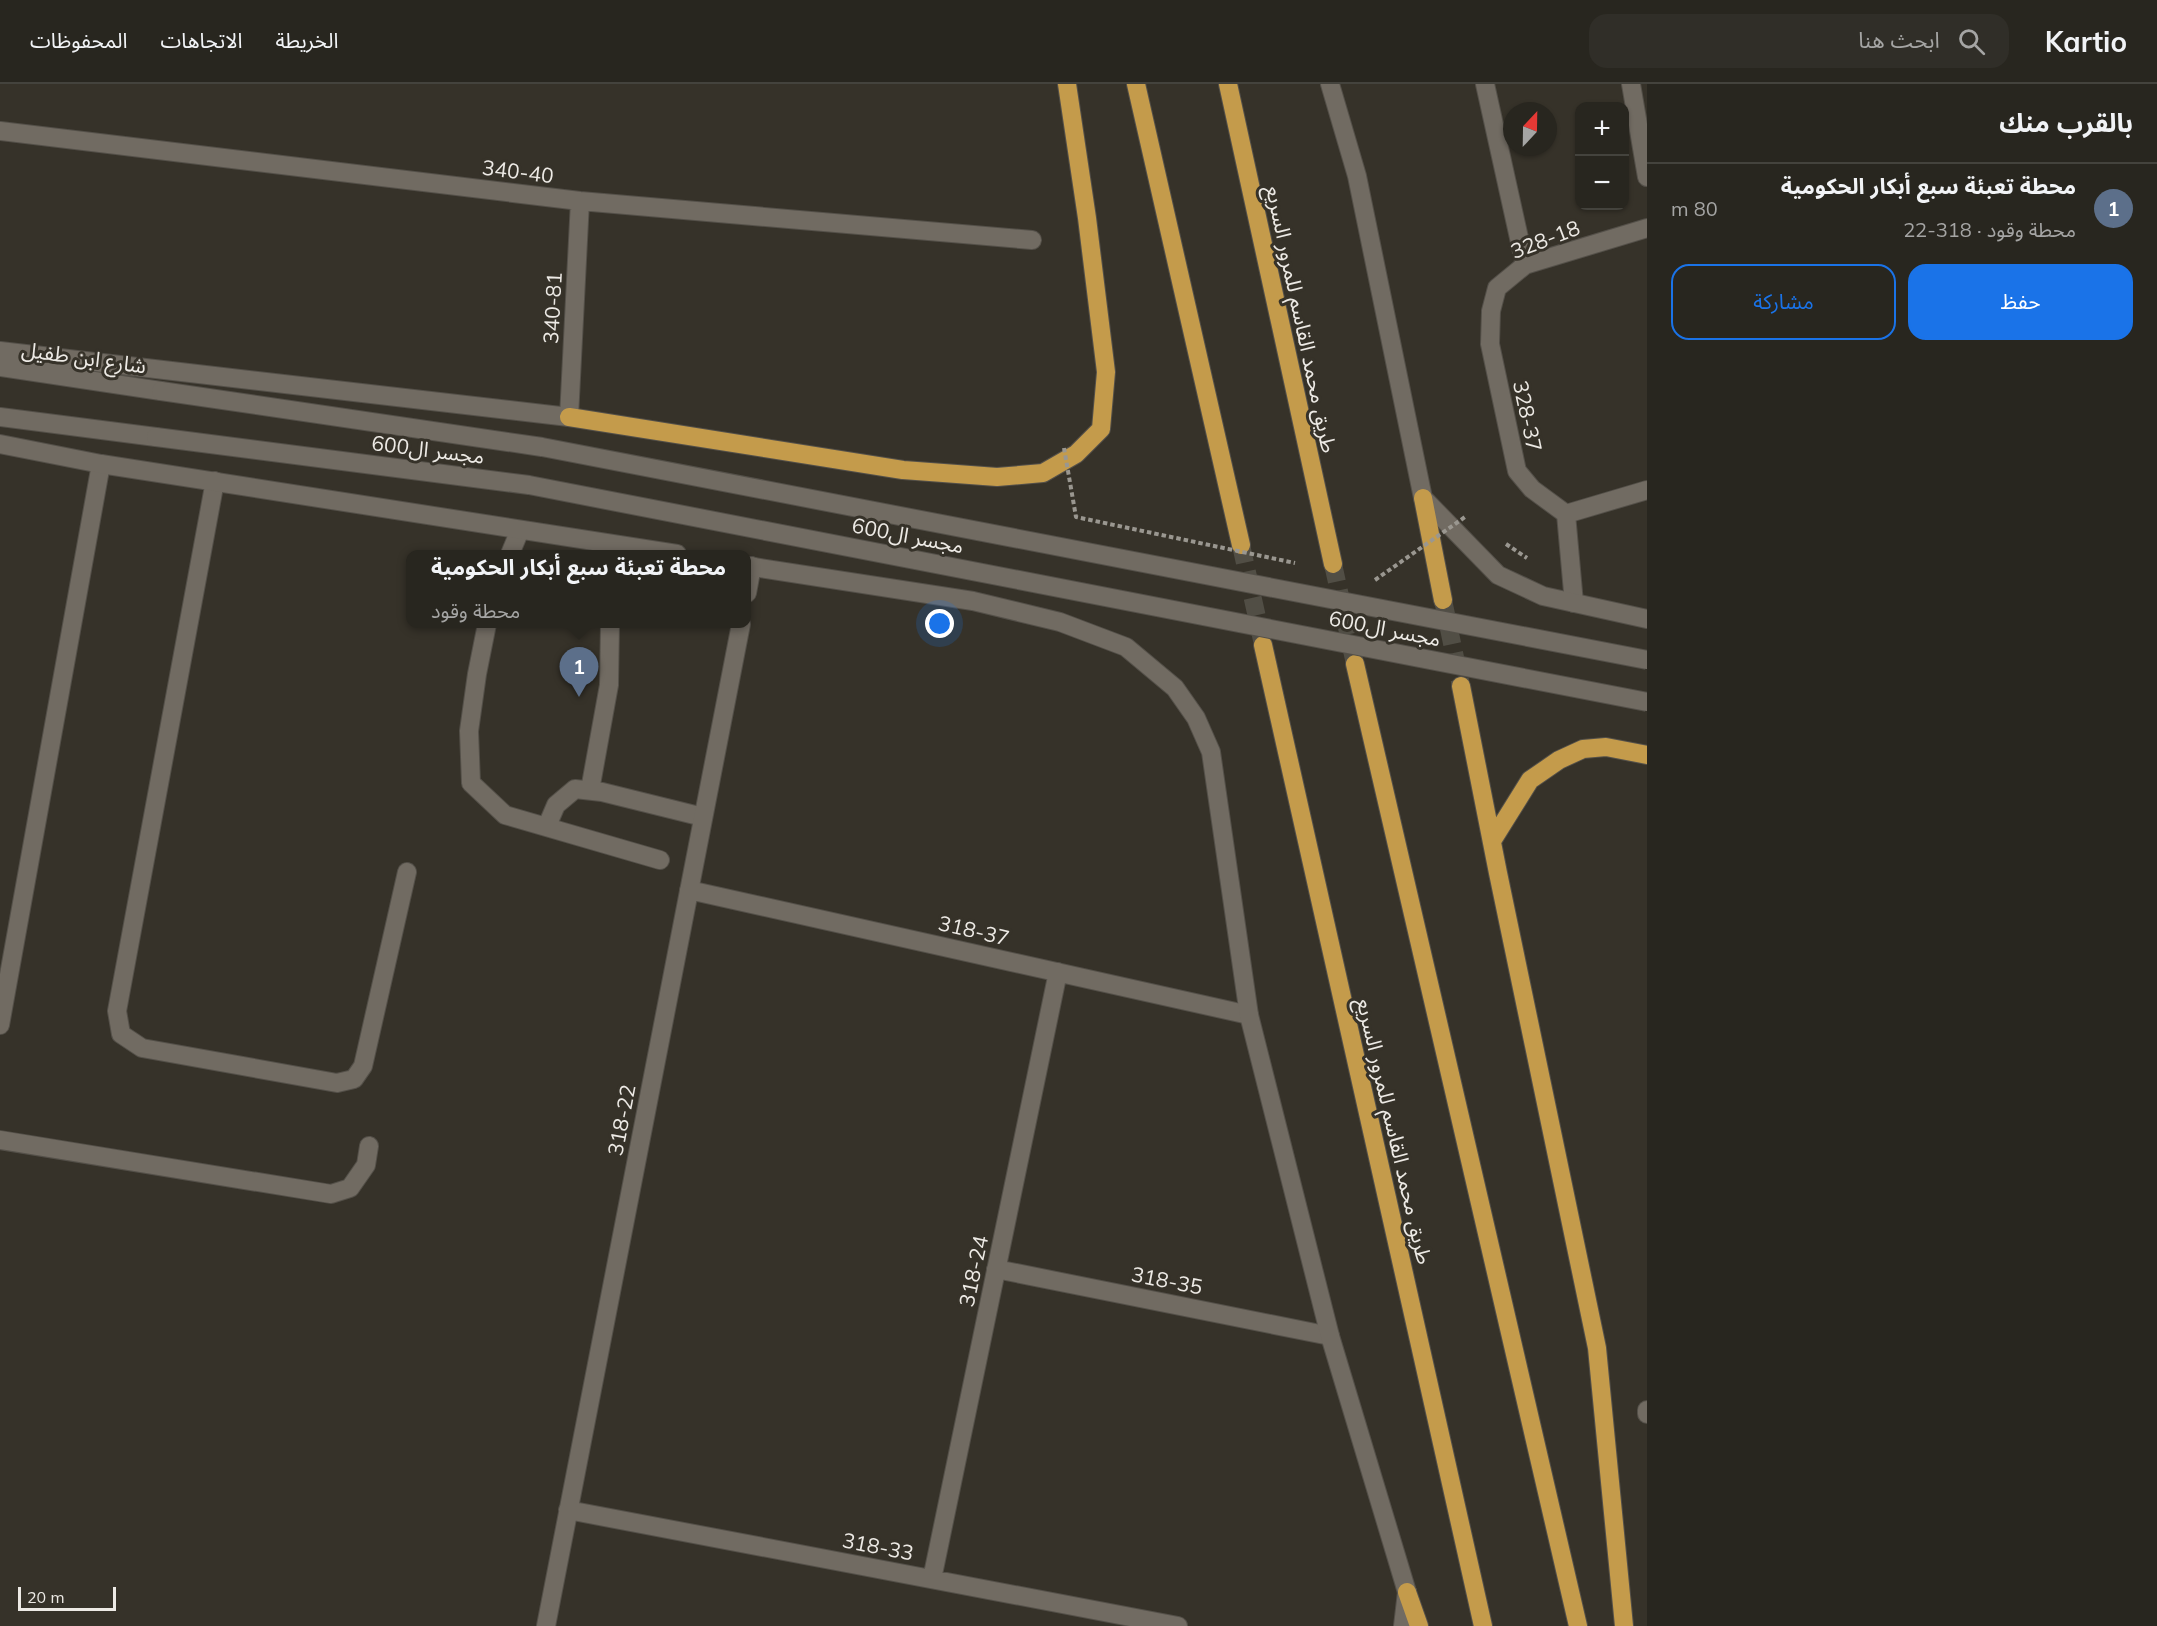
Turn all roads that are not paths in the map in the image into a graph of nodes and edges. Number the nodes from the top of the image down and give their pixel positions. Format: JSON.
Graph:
{"nodes":[{"id":1,"x":1067,"y":84,"type":"edge"},
{"id":2,"x":1136,"y":84,"type":"edge"},
{"id":3,"x":1227,"y":84,"type":"edge"},
{"id":4,"x":1330,"y":84,"type":"edge"},
{"id":5,"x":1485,"y":84,"type":"edge"},
{"id":6,"x":1631,"y":84,"type":"edge"},
{"id":7,"x":0,"y":131,"type":"edge"},
{"id":8,"x":1647,"y":177,"type":"edge"},
{"id":9,"x":580,"y":201,"type":"junction"},
{"id":10,"x":1647,"y":228,"type":"edge"},
{"id":11,"x":1032,"y":240,"type":"dead end"},
{"id":12,"x":1525,"y":265,"type":"junction"},
{"id":13,"x":1497,"y":288,"type":"joint"},
{"id":14,"x":0,"y":351,"type":"edge"},
{"id":15,"x":0,"y":367,"type":"edge"},
{"id":16,"x":162,"y":391,"type":"joint"},
{"id":17,"x":0,"y":417,"type":"edge"},
{"id":18,"x":568,"y":417,"type":"junction"},
{"id":19,"x":0,"y":444,"type":"edge"},
{"id":20,"x":101,"y":464,"type":"junction"},
{"id":21,"x":215,"y":481,"type":"junction"},
{"id":22,"x":1647,"y":490,"type":"edge"},
{"id":23,"x":1423,"y":498,"type":"junction"},
{"id":24,"x":1566,"y":514,"type":"junction"},
{"id":25,"x":520,"y":530,"type":"junction"},
{"id":26,"x":1240,"y":545,"type":"tunnel mouth"},
{"id":27,"x":612,"y":549,"type":"edge"},
{"id":28,"x":512,"y":550,"type":"edge"},
{"id":29,"x":1333,"y":564,"type":"tunnel mouth"},
{"id":30,"x":751,"y":566,"type":"edge"},
{"id":31,"x":1443,"y":600,"type":"tunnel mouth"},
{"id":32,"x":1574,"y":603,"type":"junction"},
{"id":33,"x":1647,"y":619,"type":"edge"},
{"id":34,"x":486,"y":628,"type":"edge"},
{"id":35,"x":610,"y":628,"type":"edge"},
{"id":36,"x":740,"y":628,"type":"edge"},
{"id":37,"x":1263,"y":645,"type":"tunnel mouth"},
{"id":38,"x":1647,"y":660,"type":"edge"},
{"id":39,"x":1355,"y":664,"type":"tunnel mouth"},
{"id":40,"x":1461,"y":686,"type":"tunnel mouth"},
{"id":41,"x":1647,"y":702,"type":"edge"},
{"id":42,"x":1647,"y":755,"type":"edge"},
{"id":43,"x":590,"y":790,"type":"junction"},
{"id":44,"x":703,"y":817,"type":"junction"},
{"id":45,"x":547,"y":826,"type":"junction"},
{"id":46,"x":1492,"y":841,"type":"junction"},
{"id":47,"x":660,"y":860,"type":"dead end"},
{"id":48,"x":407,"y":872,"type":"dead end"},
{"id":49,"x":689,"y":890,"type":"junction"},
{"id":50,"x":1058,"y":972,"type":"junction"},
{"id":51,"x":1249,"y":1015,"type":"junction"},
{"id":52,"x":0,"y":1025,"type":"edge"},
{"id":53,"x":0,"y":1140,"type":"edge"},
{"id":54,"x":369,"y":1146,"type":"dead end"},
{"id":55,"x":996,"y":1269,"type":"junction"},
{"id":56,"x":1330,"y":1336,"type":"junction"},
{"id":57,"x":568,"y":1510,"type":"junction"},
{"id":58,"x":932,"y":1579,"type":"junction"},
{"id":59,"x":1407,"y":1592,"type":"junction"},
{"id":60,"x":546,"y":1626,"type":"edge"},
{"id":61,"x":1179,"y":1626,"type":"edge"},
{"id":62,"x":1403,"y":1626,"type":"edge"},
{"id":63,"x":1419,"y":1626,"type":"edge"},
{"id":64,"x":1483,"y":1626,"type":"edge"},
{"id":65,"x":1578,"y":1626,"type":"edge"},
{"id":66,"x":1624,"y":1626,"type":"edge"}],
"edges":[{"from":1,"to":18,"type":"highway"},
{"from":2,"to":26,"type":"highway"},
{"from":3,"to":29,"type":"highway","name":"طريق محمد القاسم للمرور السريع"},
{"from":4,"to":23,"type":"street"},
{"from":5,"to":12,"type":"street"},
{"from":6,"to":8,"type":"street"},
{"from":7,"to":9,"type":"street","name":"340-40"},
{"from":9,"to":11,"type":"street","name":"340-40"},
{"from":9,"to":18,"type":"street","name":"340-81"},
{"from":10,"to":12,"type":"street","name":"328-18"},
{"from":12,"to":13,"type":"street","name":"328-18"},
{"from":13,"to":24,"type":"street","name":"328-37"},
{"from":14,"to":18,"type":"street"},
{"from":15,"to":16,"type":"street","name":"شارع ابن طفيل"},
{"from":16,"to":38,"type":"street","name":"مجسر ال600","bridge":true},
{"from":17,"to":41,"type":"street","name":"مجسر ال600","bridge":true},
{"from":19,"to":20,"type":"street"},
{"from":20,"to":21,"type":"street"},
{"from":20,"to":52,"type":"street"},
{"from":21,"to":25,"type":"street"},
{"from":21,"to":48,"type":"street"},
{"from":22,"to":24,"type":"street"},
{"from":23,"to":31,"type":"highway"},
{"from":23,"to":32,"type":"street"},
{"from":24,"to":32,"type":"street"},
{"from":25,"to":27,"type":"street"},
{"from":25,"to":28,"type":"street"},
{"from":30,"to":51,"type":"street"},
{"from":32,"to":33,"type":"street"},
{"from":34,"to":45,"type":"street"},
{"from":35,"to":43,"type":"street"},
{"from":36,"to":44,"type":"street","name":"318-22"},
{"from":37,"to":64,"type":"highway","name":"طريق محمد القاسم للمرور السريع"},
{"from":39,"to":65,"type":"highway"},
{"from":40,"to":46,"type":"highway"},
{"from":42,"to":46,"type":"highway"},
{"from":43,"to":44,"type":"street"},
{"from":43,"to":45,"type":"street"},
{"from":44,"to":49,"type":"street","name":"318-22"},
{"from":45,"to":47,"type":"street"},
{"from":46,"to":66,"type":"highway"},
{"from":49,"to":50,"type":"street","name":"318-37"},
{"from":49,"to":57,"type":"street","name":"318-22"},
{"from":50,"to":51,"type":"street","name":"318-37"},
{"from":50,"to":55,"type":"street","name":"318-24"},
{"from":51,"to":56,"type":"street"},
{"from":53,"to":54,"type":"street"},
{"from":55,"to":56,"type":"street","name":"318-35"},
{"from":55,"to":58,"type":"street","name":"318-24"},
{"from":56,"to":59,"type":"street"},
{"from":57,"to":58,"type":"street","name":"318-33"},
{"from":57,"to":60,"type":"street","name":"318-22"},
{"from":58,"to":61,"type":"street","name":"318-33"},
{"from":59,"to":62,"type":"street"},
{"from":59,"to":63,"type":"highway"}]}
